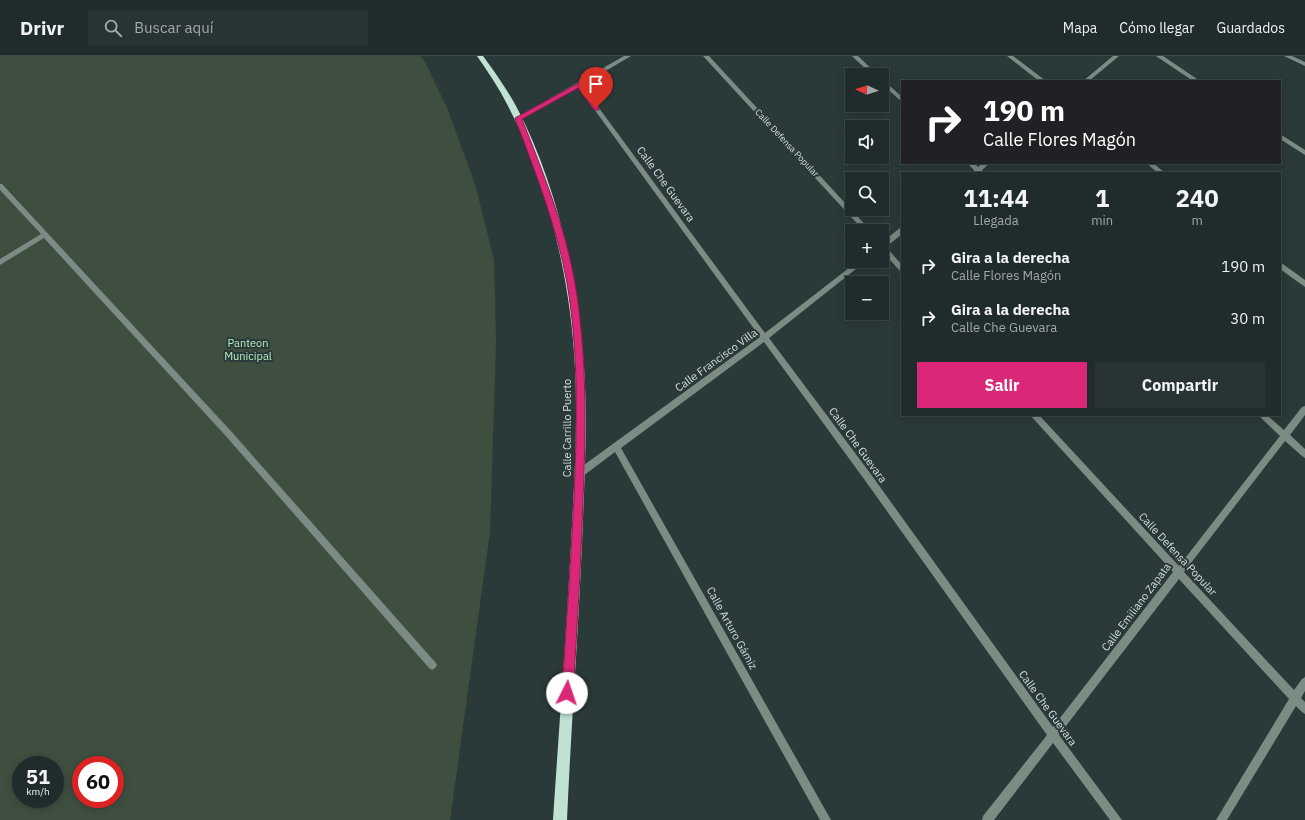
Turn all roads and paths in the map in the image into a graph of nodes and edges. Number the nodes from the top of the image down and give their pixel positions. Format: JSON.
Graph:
{"nodes":[{"id":1,"x":480,"y":56,"type":"edge"},
{"id":2,"x":628,"y":56,"type":"edge"},
{"id":3,"x":706,"y":56,"type":"edge"},
{"id":4,"x":855,"y":56,"type":"edge"},
{"id":5,"x":1010,"y":56,"type":"edge"},
{"id":6,"x":1116,"y":56,"type":"edge"},
{"id":7,"x":1159,"y":56,"type":"edge"},
{"id":8,"x":1287,"y":56,"type":"edge"},
{"id":9,"x":1305,"y":64,"type":"edge"},
{"id":10,"x":868,"y":68,"type":"edge"},
{"id":11,"x":1042,"y":80,"type":"edge"},
{"id":12,"x":1087,"y":80,"type":"edge"},
{"id":13,"x":1195,"y":80,"type":"edge"},
{"id":14,"x":579,"y":85,"type":"junction"},
{"id":15,"x":889,"y":88,"type":"edge"},
{"id":16,"x":901,"y":99,"type":"edge"},
{"id":17,"x":518,"y":118,"type":"junction"},
{"id":18,"x":1281,"y":137,"type":"edge"},
{"id":19,"x":1305,"y":153,"type":"edge"},
{"id":20,"x":971,"y":164,"type":"edge"},
{"id":21,"x":986,"y":164,"type":"edge"},
{"id":22,"x":1150,"y":164,"type":"edge"},
{"id":23,"x":978,"y":172,"type":"edge"},
{"id":24,"x":1161,"y":172,"type":"edge"},
{"id":25,"x":0,"y":186,"type":"edge"},
{"id":26,"x":862,"y":224,"type":"edge"},
{"id":27,"x":901,"y":231,"type":"edge"},
{"id":28,"x":44,"y":235,"type":"junction"},
{"id":29,"x":889,"y":240,"type":"edge"},
{"id":30,"x":889,"y":254,"type":"edge"},
{"id":31,"x":0,"y":262,"type":"edge"},
{"id":32,"x":1281,"y":266,"type":"edge"},
{"id":33,"x":854,"y":268,"type":"edge"},
{"id":34,"x":901,"y":268,"type":"edge"},
{"id":35,"x":1305,"y":284,"type":"edge"},
{"id":36,"x":765,"y":337,"type":"junction"},
{"id":37,"x":1305,"y":409,"type":"edge"},
{"id":38,"x":1035,"y":416,"type":"edge"},
{"id":39,"x":1263,"y":416,"type":"edge"},
{"id":40,"x":1286,"y":436,"type":"junction"},
{"id":41,"x":616,"y":447,"type":"junction"},
{"id":42,"x":1305,"y":454,"type":"edge"},
{"id":43,"x":580,"y":473,"type":"junction"},
{"id":44,"x":1177,"y":572,"type":"junction"},
{"id":45,"x":432,"y":665,"type":"dead end"},
{"id":46,"x":1305,"y":682,"type":"edge"},
{"id":47,"x":1295,"y":698,"type":"junction"},
{"id":48,"x":1305,"y":709,"type":"edge"},
{"id":49,"x":1053,"y":734,"type":"junction"},
{"id":50,"x":560,"y":820,"type":"edge"},
{"id":51,"x":826,"y":820,"type":"edge"},
{"id":52,"x":987,"y":820,"type":"edge"},
{"id":53,"x":1117,"y":820,"type":"edge"},
{"id":54,"x":1221,"y":820,"type":"edge"}],
"edges":[{"from":1,"to":17,"type":"main road","name":"Calle Carrillo Puerto"},
{"from":2,"to":14,"type":"street"},
{"from":3,"to":26,"type":"street","name":"Calle Defensa Popular"},
{"from":4,"to":10,"type":"street"},
{"from":5,"to":11,"type":"street"},
{"from":6,"to":12,"type":"street"},
{"from":7,"to":13,"type":"street"},
{"from":8,"to":9,"type":"street"},
{"from":14,"to":17,"type":"street"},
{"from":14,"to":36,"type":"street","name":"Calle Che Guevara"},
{"from":15,"to":16,"type":"street"},
{"from":17,"to":43,"type":"main road","name":"Calle Carrillo Puerto"},
{"from":18,"to":19,"type":"street"},
{"from":20,"to":23,"type":"street"},
{"from":21,"to":23,"type":"street"},
{"from":22,"to":24,"type":"street"},
{"from":25,"to":28,"type":"street"},
{"from":27,"to":29,"type":"street"},
{"from":28,"to":31,"type":"street"},
{"from":28,"to":45,"type":"street"},
{"from":30,"to":34,"type":"street"},
{"from":32,"to":35,"type":"street"},
{"from":33,"to":36,"type":"street","name":"Calle Francisco Villa"},
{"from":36,"to":41,"type":"street","name":"Calle Francisco Villa"},
{"from":36,"to":49,"type":"street","name":"Calle Che Guevara"},
{"from":37,"to":40,"type":"street","name":"Calle Emiliano Zapata"},
{"from":38,"to":44,"type":"street","name":"Calle Defensa Popular"},
{"from":39,"to":40,"type":"street"},
{"from":40,"to":42,"type":"street"},
{"from":40,"to":44,"type":"street","name":"Calle Emiliano Zapata"},
{"from":41,"to":43,"type":"street","name":"Calle Francisco Villa"},
{"from":41,"to":51,"type":"street","name":"Calle Arturo Gámiz"},
{"from":43,"to":50,"type":"main road","name":"Calle Carrillo Puerto"},
{"from":44,"to":47,"type":"street","name":"Calle Defensa Popular"},
{"from":44,"to":49,"type":"street","name":"Calle Emiliano Zapata"},
{"from":46,"to":47,"type":"street"},
{"from":47,"to":48,"type":"street","name":"Calle Defensa Popular"},
{"from":47,"to":54,"type":"street"},
{"from":49,"to":52,"type":"street","name":"Calle Emiliano Zapata"},
{"from":49,"to":53,"type":"street","name":"Calle Che Guevara"}]}
